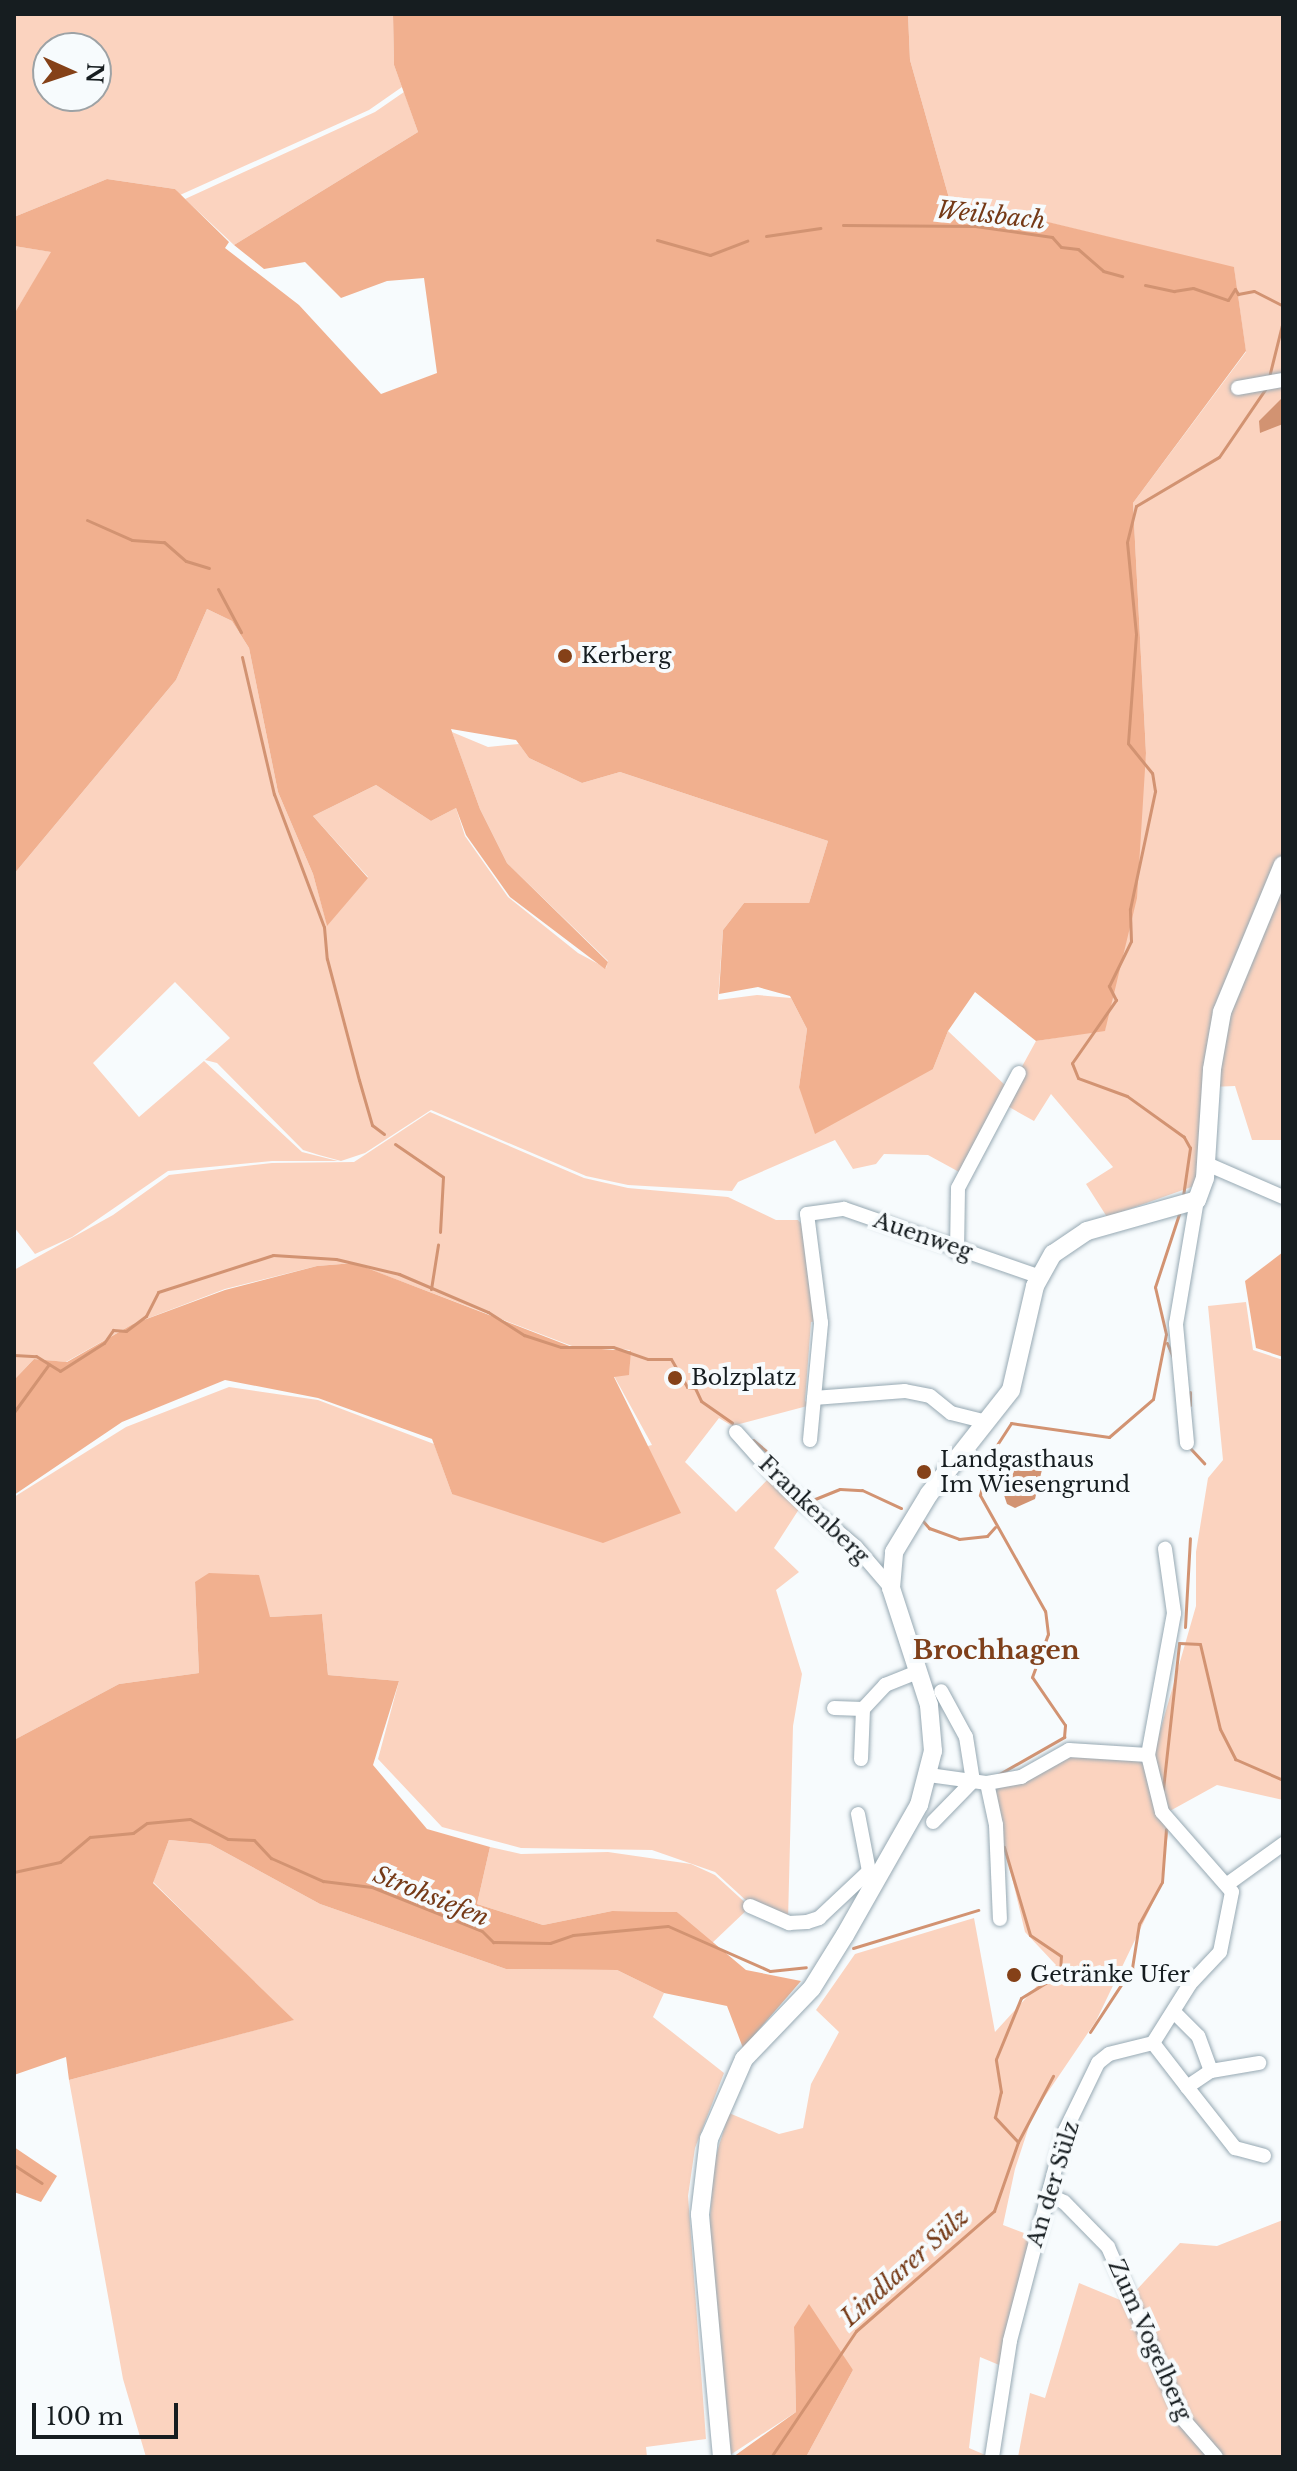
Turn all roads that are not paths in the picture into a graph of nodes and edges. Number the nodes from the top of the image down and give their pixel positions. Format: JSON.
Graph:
{"nodes":[{"id":1,"x":1279,"y":381,"type":"edge"},
{"id":2,"x":1238,"y":388,"type":"dead end"},
{"id":3,"x":1283,"y":865,"type":"edge"},
{"id":4,"x":1019,"y":1073,"type":"dead end"},
{"id":5,"x":1207,"y":1164,"type":"junction"},
{"id":6,"x":1283,"y":1197,"type":"edge"},
{"id":7,"x":1194,"y":1202,"type":"junction"},
{"id":8,"x":957,"y":1252,"type":"junction"},
{"id":9,"x":1038,"y":1276,"type":"junction"},
{"id":10,"x":814,"y":1398,"type":"junction"},
{"id":11,"x":986,"y":1422,"type":"junction"},
{"id":12,"x":736,"y":1432,"type":"dead end"},
{"id":13,"x":810,"y":1440,"type":"dead end"},
{"id":14,"x":1187,"y":1443,"type":"dead end"},
{"id":15,"x":1165,"y":1549,"type":"dead end"},
{"id":16,"x":891,"y":1588,"type":"junction"},
{"id":17,"x":918,"y":1672,"type":"junction"},
{"id":18,"x":941,"y":1691,"type":"dead end"},
{"id":19,"x":834,"y":1708,"type":"dead end"},
{"id":20,"x":863,"y":1709,"type":"junction"},
{"id":21,"x":1148,"y":1755,"type":"junction"},
{"id":22,"x":861,"y":1759,"type":"dead end"},
{"id":23,"x":929,"y":1775,"type":"junction"},
{"id":24,"x":987,"y":1782,"type":"junction"},
{"id":25,"x":858,"y":1814,"type":"dead end"},
{"id":26,"x":933,"y":1822,"type":"dead end"},
{"id":27,"x":1283,"y":1844,"type":"edge"},
{"id":28,"x":874,"y":1873,"type":"junction"},
{"id":29,"x":1229,"y":1883,"type":"junction"},
{"id":30,"x":750,"y":1906,"type":"dead end"},
{"id":31,"x":1000,"y":1919,"type":"dead end"},
{"id":32,"x":1174,"y":2012,"type":"junction"},
{"id":33,"x":1153,"y":2043,"type":"junction"},
{"id":34,"x":1259,"y":2063,"type":"dead end"},
{"id":35,"x":1211,"y":2071,"type":"junction"},
{"id":36,"x":1187,"y":2087,"type":"junction"},
{"id":37,"x":1264,"y":2156,"type":"dead end"},
{"id":38,"x":1048,"y":2194,"type":"junction"},
{"id":39,"x":722,"y":2457,"type":"edge"},
{"id":40,"x":992,"y":2457,"type":"edge"},
{"id":41,"x":1216,"y":2457,"type":"edge"}],
"edges":[{"from":1,"to":2,"type":"street"},
{"from":3,"to":5,"type":"main road"},
{"from":4,"to":8,"type":"street"},
{"from":5,"to":6,"type":"street"},
{"from":5,"to":7,"type":"main road"},
{"from":7,"to":9,"type":"main road"},
{"from":7,"to":14,"type":"street"},
{"from":8,"to":9,"type":"street","name":"Auenweg"},
{"from":8,"to":10,"type":"street","name":"Auenweg"},
{"from":9,"to":11,"type":"main road"},
{"from":10,"to":11,"type":"street"},
{"from":10,"to":13,"type":"street"},
{"from":11,"to":16,"type":"main road"},
{"from":12,"to":16,"type":"street","name":"Frankenberg"},
{"from":15,"to":21,"type":"street"},
{"from":16,"to":17,"type":"main road"},
{"from":17,"to":20,"type":"street"},
{"from":17,"to":23,"type":"main road"},
{"from":18,"to":24,"type":"street"},
{"from":19,"to":20,"type":"street"},
{"from":20,"to":22,"type":"street"},
{"from":21,"to":24,"type":"street"},
{"from":21,"to":29,"type":"street"},
{"from":23,"to":24,"type":"street"},
{"from":23,"to":28,"type":"main road"},
{"from":24,"to":26,"type":"street"},
{"from":24,"to":31,"type":"street"},
{"from":25,"to":28,"type":"street"},
{"from":27,"to":29,"type":"street"},
{"from":28,"to":30,"type":"street"},
{"from":28,"to":39,"type":"main road"},
{"from":29,"to":32,"type":"street"},
{"from":32,"to":33,"type":"street"},
{"from":32,"to":35,"type":"street"},
{"from":33,"to":36,"type":"street"},
{"from":33,"to":38,"type":"street","name":"An der Sülz"},
{"from":34,"to":35,"type":"street"},
{"from":35,"to":36,"type":"street"},
{"from":36,"to":37,"type":"street"},
{"from":38,"to":40,"type":"street","name":"An der Sülz"},
{"from":38,"to":41,"type":"street","name":"Zum Vogelberg"}]}
